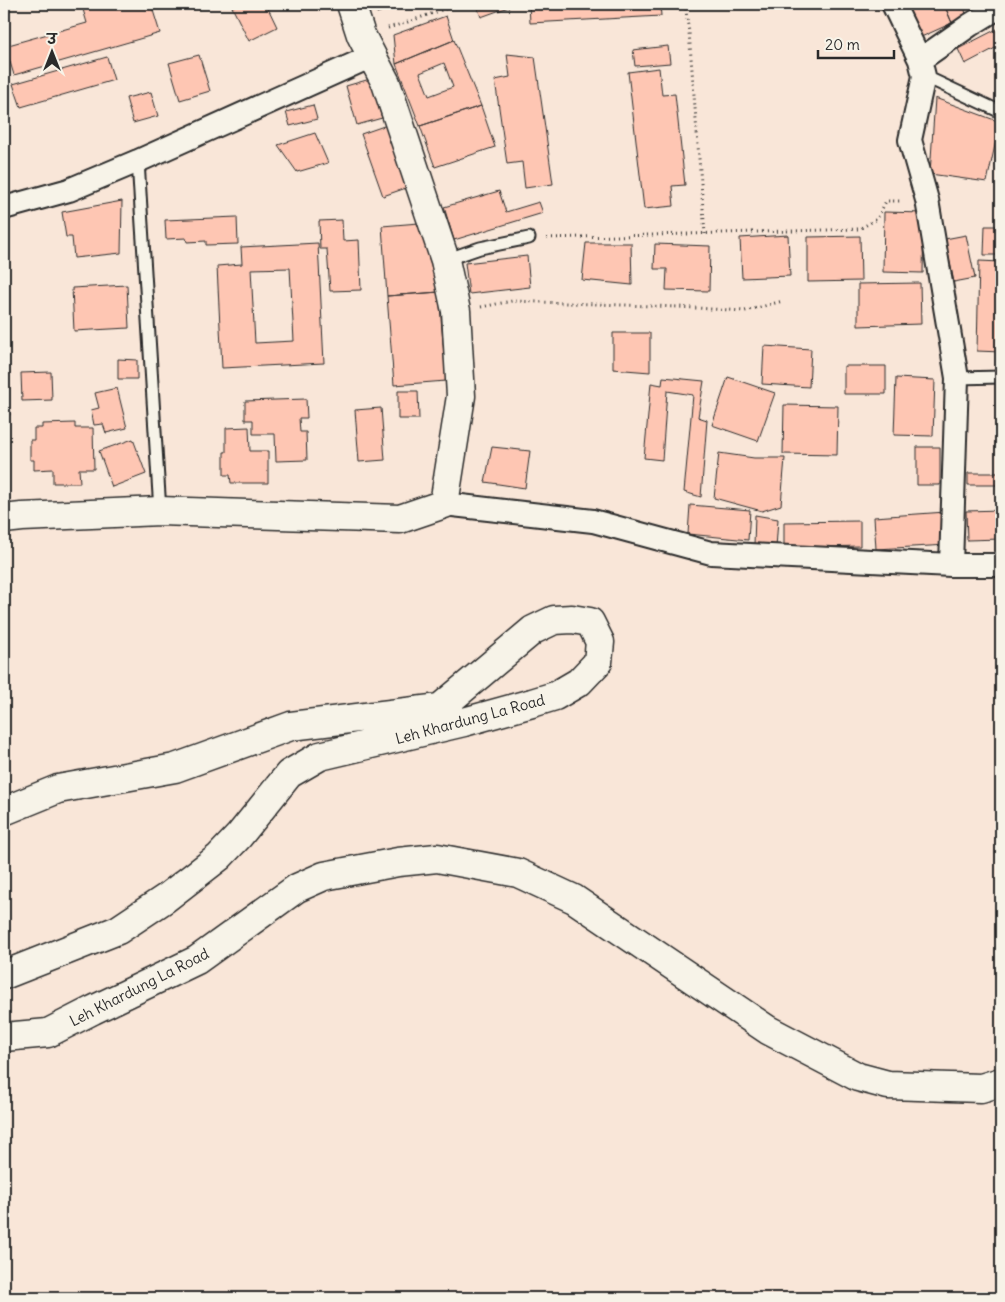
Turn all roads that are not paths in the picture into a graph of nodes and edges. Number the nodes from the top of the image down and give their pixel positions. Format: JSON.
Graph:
{"nodes":[{"id":1,"x":351,"y":4,"type":"edge"},
{"id":2,"x":893,"y":4,"type":"edge"},
{"id":3,"x":1001,"y":6,"type":"edge"},
{"id":4,"x":366,"y":46,"type":"junction"},
{"id":5,"x":922,"y":68,"type":"junction"},
{"id":6,"x":1001,"y":112,"type":"edge"},
{"id":7,"x":138,"y":161,"type":"junction"},
{"id":8,"x":4,"y":208,"type":"edge"},
{"id":9,"x":529,"y":238,"type":"road end"},
{"id":10,"x":445,"y":260,"type":"junction"},
{"id":11,"x":1001,"y":377,"type":"edge"},
{"id":12,"x":957,"y":378,"type":"junction"},
{"id":13,"x":444,"y":504,"type":"junction"},
{"id":14,"x":160,"y":511,"type":"junction"},
{"id":15,"x":4,"y":519,"type":"edge"},
{"id":16,"x":951,"y":565,"type":"junction"},
{"id":17,"x":1001,"y":565,"type":"edge"},
{"id":18,"x":4,"y":811,"type":"edge"},
{"id":19,"x":4,"y":974,"type":"edge"},
{"id":20,"x":4,"y":1037,"type":"edge"},
{"id":21,"x":1001,"y":1082,"type":"edge"}],
"edges":[{"from":1,"to":4,"type":"main road"},
{"from":2,"to":5,"type":"street"},
{"from":3,"to":5,"type":"street"},
{"from":4,"to":7,"type":"street"},
{"from":4,"to":10,"type":"main road"},
{"from":5,"to":6,"type":"lane"},
{"from":5,"to":12,"type":"street"},
{"from":7,"to":8,"type":"street"},
{"from":7,"to":14,"type":"lane"},
{"from":9,"to":10,"type":"lane"},
{"from":10,"to":13,"type":"main road"},
{"from":11,"to":12,"type":"lane"},
{"from":12,"to":16,"type":"street"},
{"from":13,"to":14,"type":"main road"},
{"from":13,"to":16,"type":"street"},
{"from":14,"to":15,"type":"main road"},
{"from":16,"to":17,"type":"street"},
{"from":18,"to":19,"type":"main road","name":"Leh Khardung La Road"},
{"from":20,"to":21,"type":"main road","name":"Leh Khardung La Road"}]}
